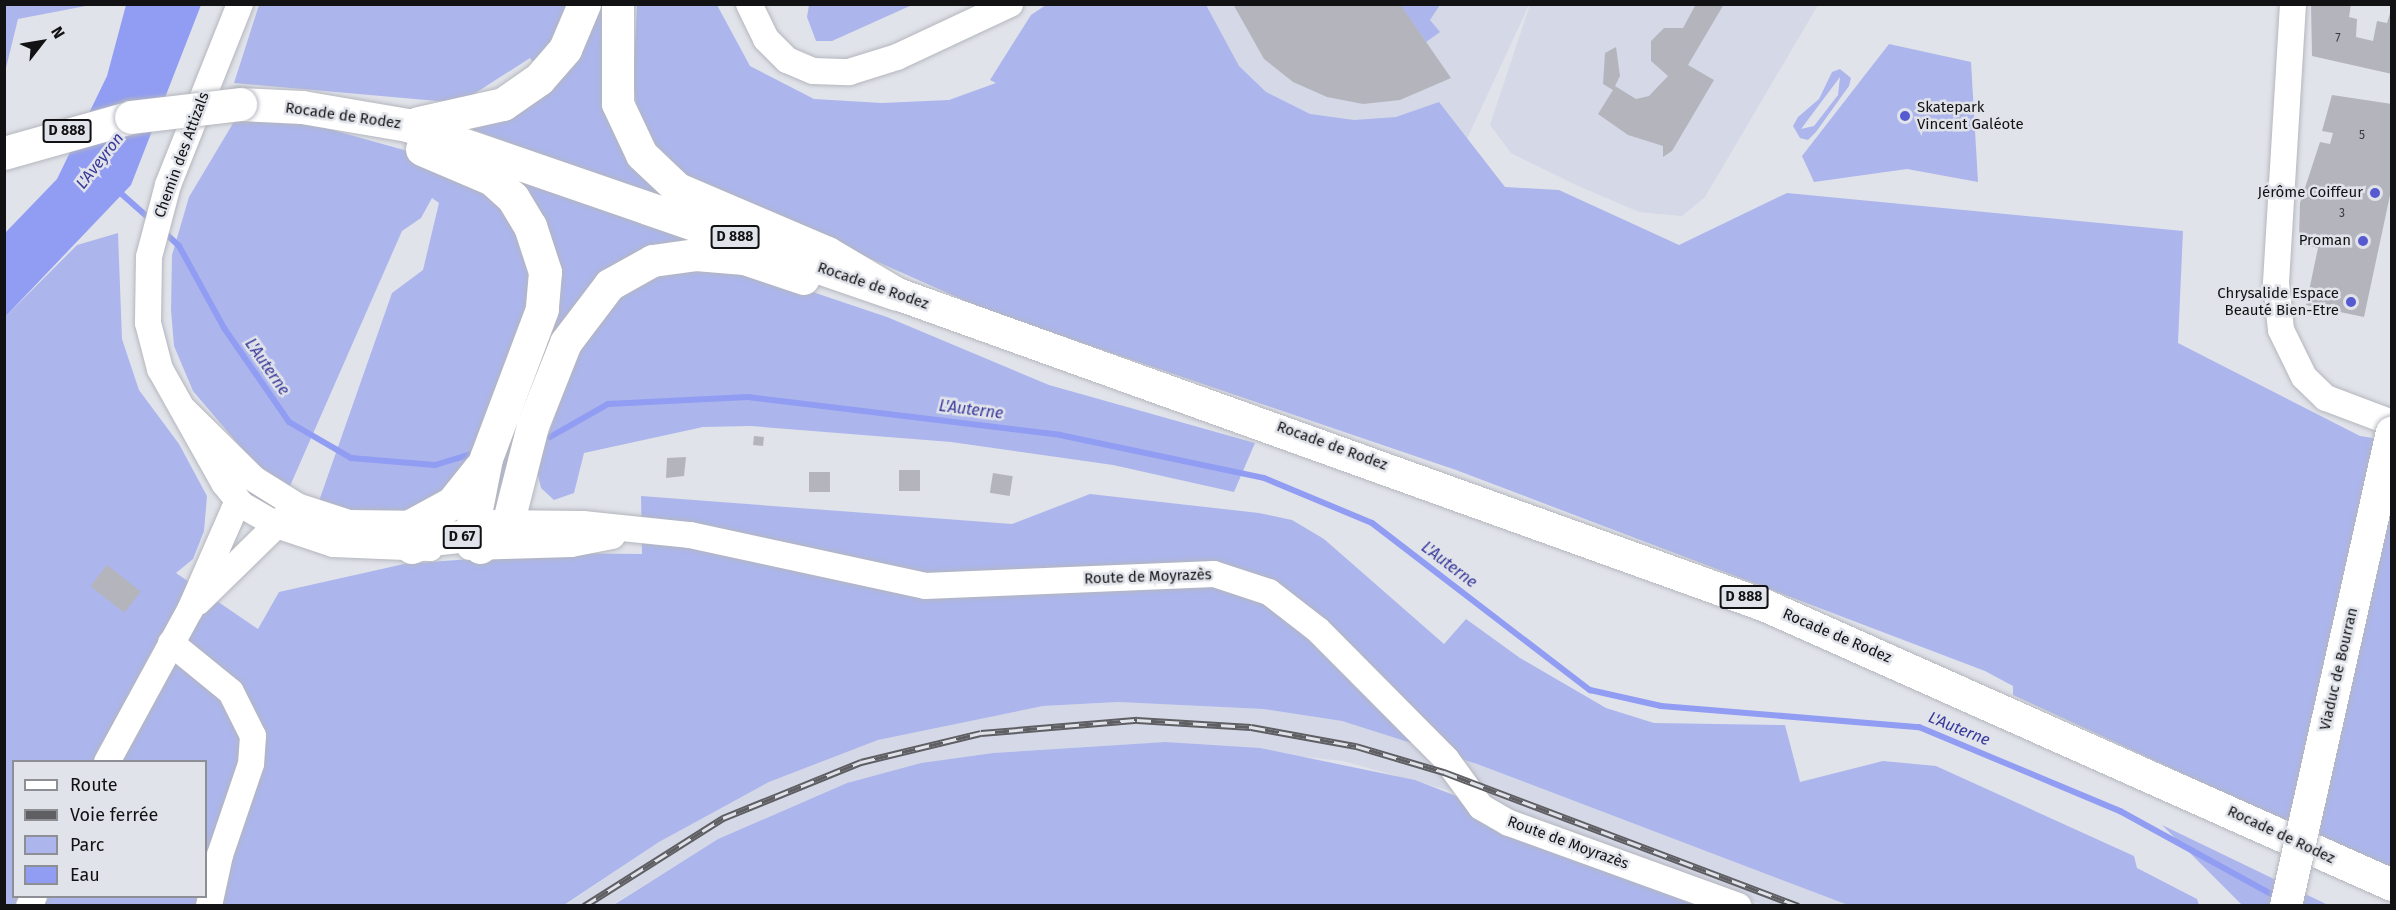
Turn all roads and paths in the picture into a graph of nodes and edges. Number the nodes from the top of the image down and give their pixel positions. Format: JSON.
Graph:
{"nodes":[{"id":1,"x":240,"y":4,"type":"edge"},
{"id":2,"x":584,"y":4,"type":"edge"},
{"id":3,"x":618,"y":4,"type":"edge"},
{"id":4,"x":749,"y":4,"type":"edge"},
{"id":5,"x":1010,"y":4,"type":"edge"},
{"id":6,"x":2294,"y":4,"type":"edge"},
{"id":7,"x":302,"y":107,"type":"junction"},
{"id":8,"x":407,"y":125,"type":"junction"},
{"id":9,"x":4,"y":153,"type":"edge"},
{"id":10,"x":897,"y":294,"type":"junction"},
{"id":11,"x":1077,"y":357,"type":"junction"},
{"id":12,"x":184,"y":410,"type":"junction"},
{"id":13,"x":2391,"y":423,"type":"edge"},
{"id":14,"x":2391,"y":433,"type":"edge"},
{"id":15,"x":486,"y":458,"type":"junction"},
{"id":16,"x":242,"y":505,"type":"junction"},
{"id":17,"x":297,"y":506,"type":"junction"},
{"id":18,"x":509,"y":521,"type":"junction"},
{"id":19,"x":276,"y":525,"type":"junction"},
{"id":20,"x":630,"y":532,"type":"junction"},
{"id":21,"x":412,"y":536,"type":"junction"},
{"id":22,"x":476,"y":536,"type":"junction"},
{"id":23,"x":190,"y":610,"type":"junction"},
{"id":24,"x":171,"y":643,"type":"junction"},
{"id":25,"x":108,"y":760,"type":"edge"},
{"id":26,"x":2391,"y":885,"type":"edge"},
{"id":27,"x":209,"y":906,"type":"edge"},
{"id":28,"x":1738,"y":906,"type":"edge"},
{"id":29,"x":2286,"y":906,"type":"edge"}],
"edges":[{"from":1,"to":12,"type":"street","name":"Chemin des Attizals","number":"D 67"},
{"from":2,"to":8,"type":"highway"},
{"from":3,"to":10,"type":"main road"},
{"from":4,"to":5,"type":"street"},
{"from":6,"to":13,"type":"street"},
{"from":7,"to":8,"type":"highway","name":"Rocade de Rodez","number":"D 888"},
{"from":7,"to":9,"type":"highway","name":"Rocade de Rodez","number":"D 888","bridge":true},
{"from":7,"to":15,"type":"highway"},
{"from":8,"to":10,"type":"highway","name":"Rocade de Rodez","number":"D 888"},
{"from":10,"to":11,"type":"main road","name":"Rocade de Rodez","number":"D 888"},
{"from":11,"to":18,"type":"main road"},
{"from":11,"to":26,"type":"main road","name":"Rocade de Rodez","number":"D 888"},
{"from":12,"to":16,"type":"street","name":"Chemin des Attizals"},
{"from":12,"to":17,"type":"street","name":"Chemin des Attizals","number":"D 67"},
{"from":14,"to":29,"type":"main road","name":"Viaduc de Bourran","bridge":true},
{"from":15,"to":21,"type":"highway"},
{"from":15,"to":22,"type":"highway"},
{"from":16,"to":17,"type":"street"},
{"from":16,"to":19,"type":"street","name":"Chemin des Attizals"},
{"from":16,"to":23,"type":"street"},
{"from":17,"to":19,"type":"street"},
{"from":17,"to":21,"type":"street","number":"D 67"},
{"from":18,"to":20,"type":"street","name":"Route de Moyrazès","number":"D 67"},
{"from":18,"to":22,"type":"main road","number":"D 67"},
{"from":19,"to":21,"type":"street","number":"D 67"},
{"from":19,"to":23,"type":"street"},
{"from":20,"to":22,"type":"street","name":"Route de Moyrazès","number":"D 67"},
{"from":20,"to":28,"type":"street","name":"Route de Moyrazès","number":"D 67"},
{"from":21,"to":22,"type":"main road","number":"D 67"},
{"from":23,"to":24,"type":"street"},
{"from":24,"to":25,"type":"street"},
{"from":24,"to":27,"type":"street"}]}
